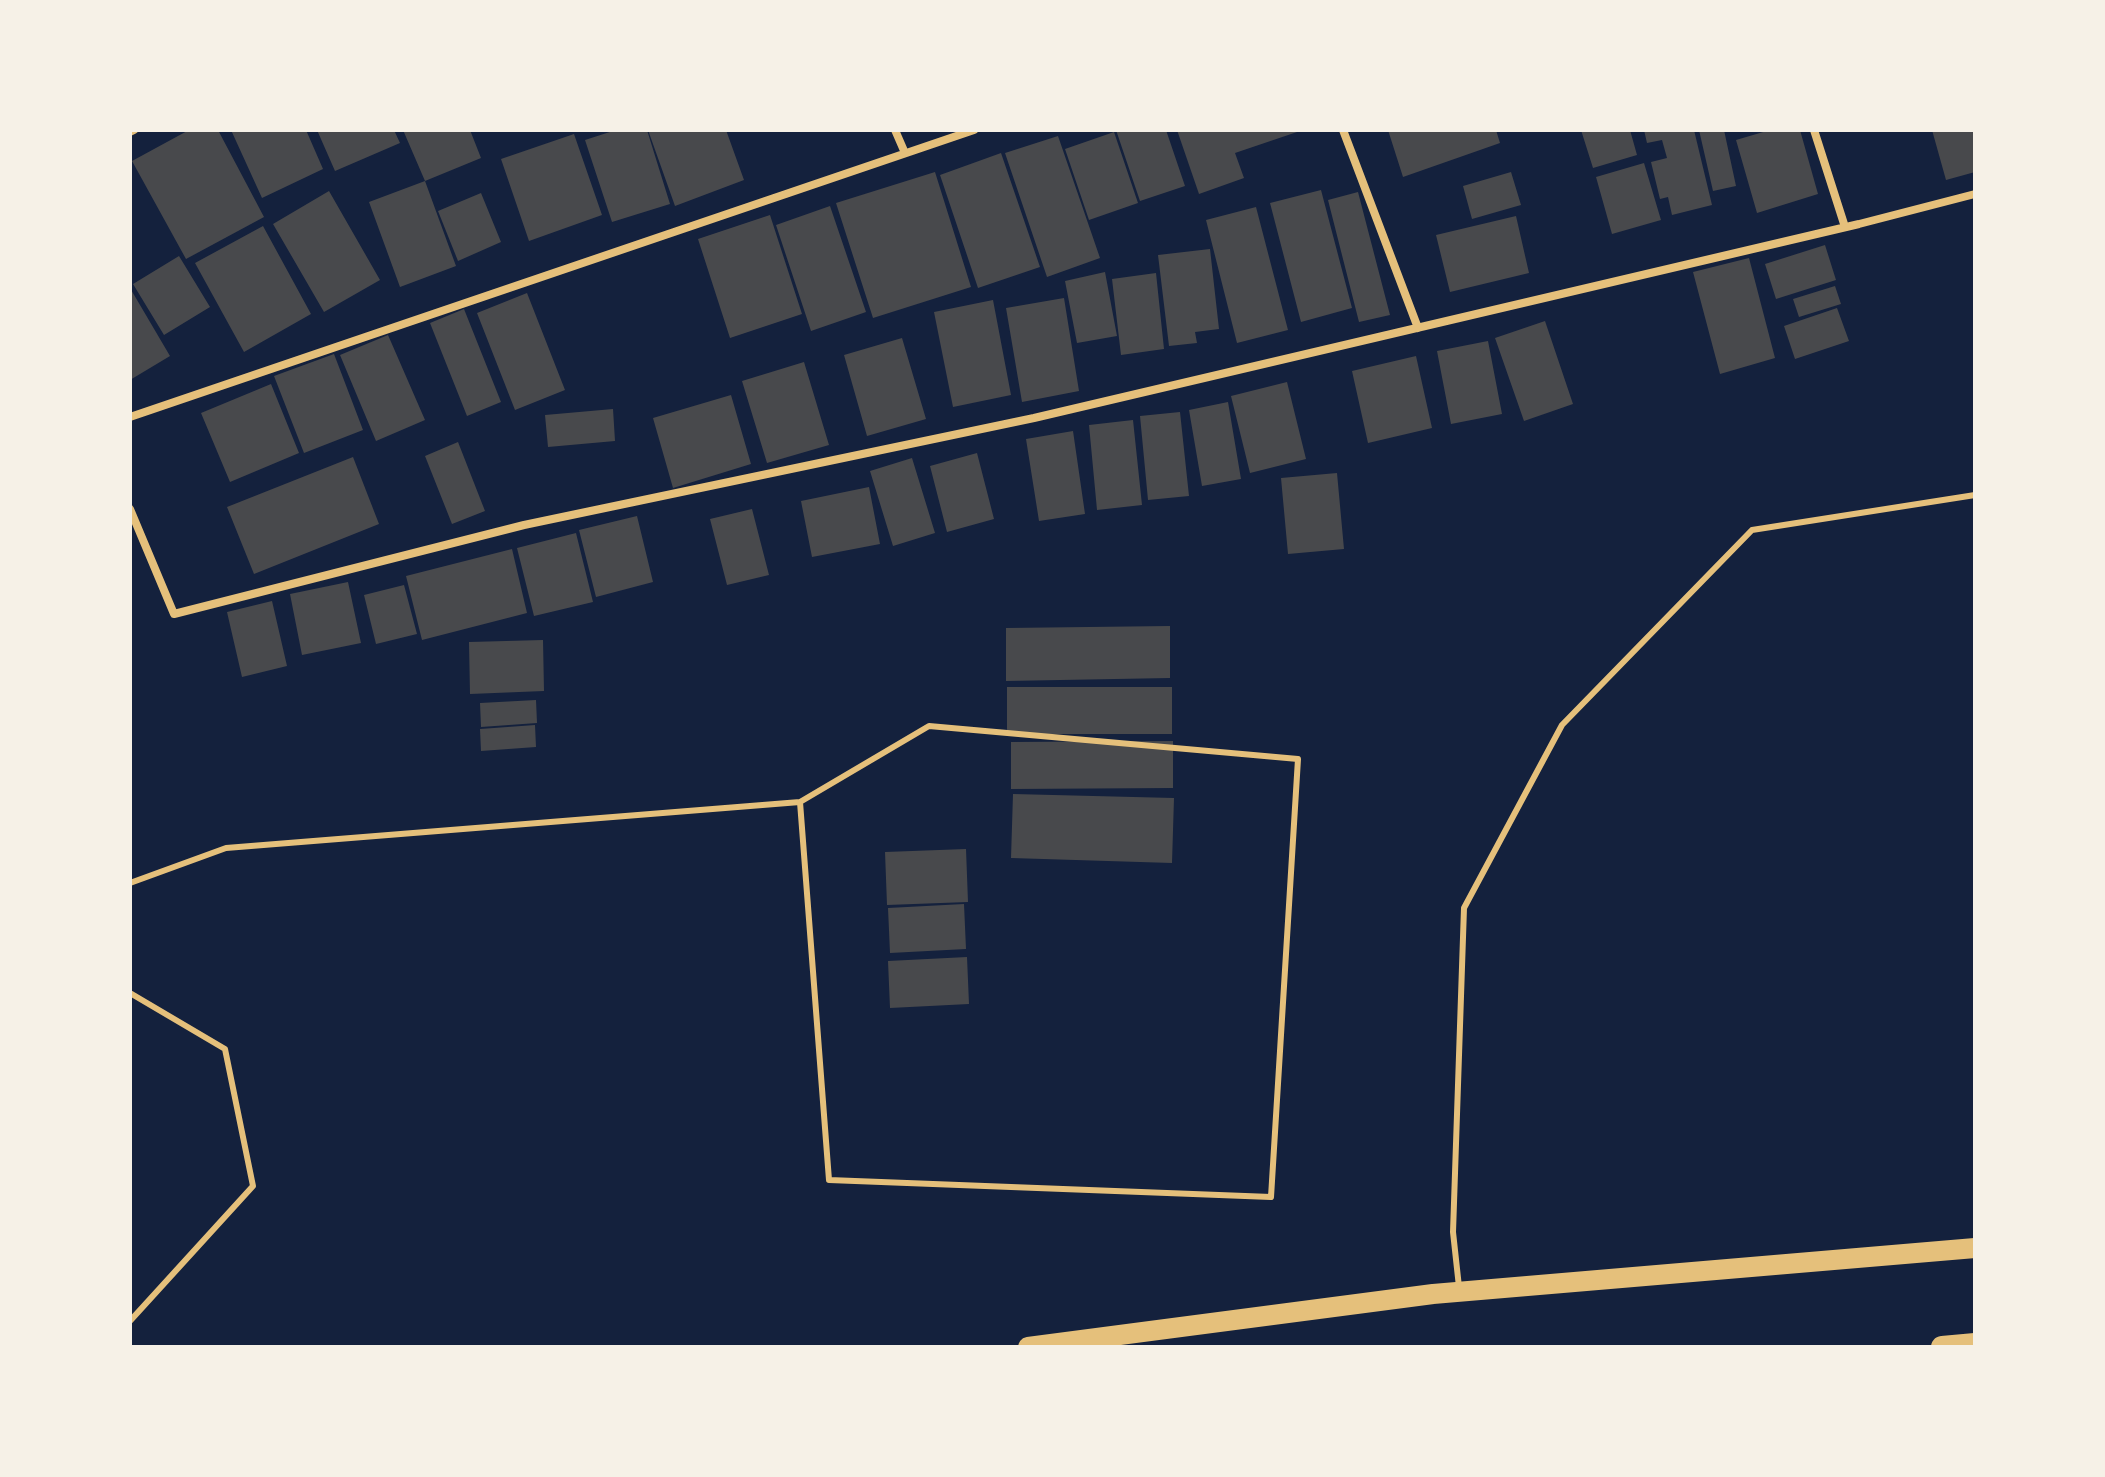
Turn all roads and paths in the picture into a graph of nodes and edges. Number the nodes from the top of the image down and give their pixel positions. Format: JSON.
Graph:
{"nodes":[{"id":1,"x":895,"y":130,"type":"edge"},
{"id":2,"x":974,"y":130,"type":"edge"},
{"id":3,"x":1343,"y":130,"type":"edge"},
{"id":4,"x":1814,"y":130,"type":"edge"},
{"id":5,"x":905,"y":153,"type":"junction"},
{"id":6,"x":1975,"y":194,"type":"edge"},
{"id":7,"x":1845,"y":227,"type":"junction"},
{"id":8,"x":1418,"y":328,"type":"junction"},
{"id":9,"x":130,"y":417,"type":"edge"},
{"id":10,"x":1975,"y":495,"type":"edge"},
{"id":11,"x":130,"y":509,"type":"edge"},
{"id":12,"x":800,"y":802,"type":"junction"},
{"id":13,"x":130,"y":883,"type":"edge"},
{"id":14,"x":130,"y":993,"type":"edge"},
{"id":15,"x":1975,"y":1248,"type":"edge"},
{"id":16,"x":1459,"y":1292,"type":"junction"},
{"id":17,"x":130,"y":1321,"type":"edge"},
{"id":18,"x":1975,"y":1344,"type":"edge"},
{"id":19,"x":1028,"y":1347,"type":"edge"},
{"id":20,"x":1942,"y":1347,"type":"edge"}],
"edges":[{"from":1,"to":5,"type":"street"},
{"from":2,"to":5,"type":"street"},
{"from":3,"to":8,"type":"street"},
{"from":4,"to":7,"type":"street"},
{"from":5,"to":9,"type":"street"},
{"from":6,"to":7,"type":"street"},
{"from":7,"to":8,"type":"street"},
{"from":8,"to":11,"type":"street"},
{"from":10,"to":16,"type":"lane"},
{"from":12,"to":12,"type":"lane"},
{"from":12,"to":13,"type":"lane"},
{"from":14,"to":17,"type":"lane"},
{"from":15,"to":16,"type":"main road"},
{"from":16,"to":19,"type":"main road"},
{"from":18,"to":20,"type":"highway"}]}
